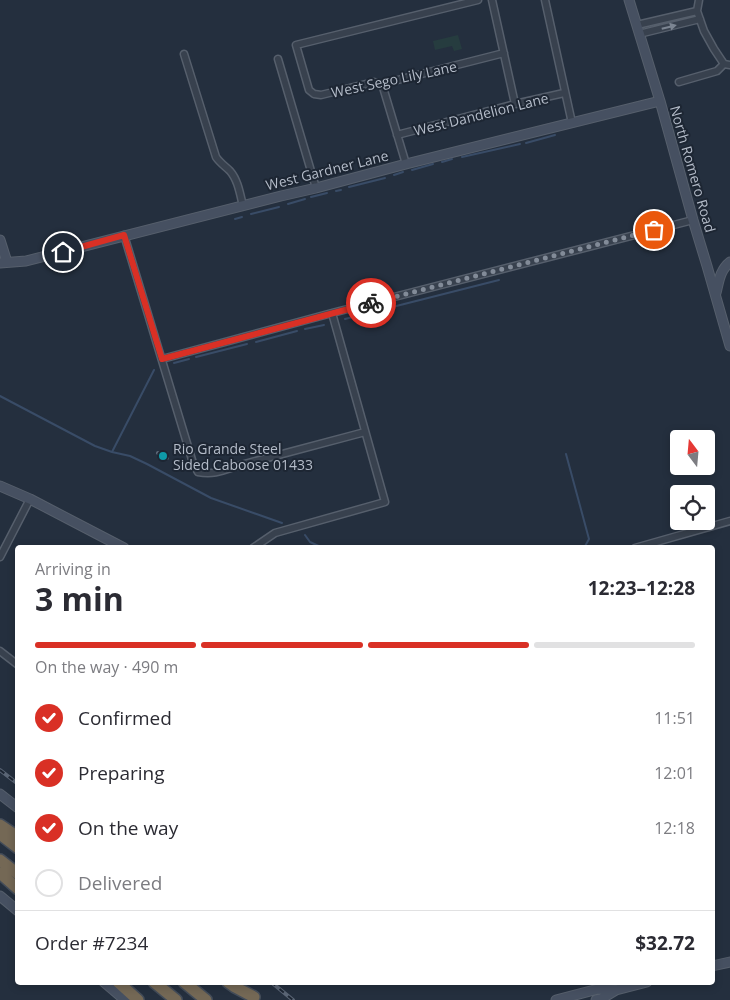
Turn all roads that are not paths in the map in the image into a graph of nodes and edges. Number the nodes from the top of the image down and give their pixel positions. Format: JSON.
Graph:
{"nodes":[{"id":1,"x":478,"y":0,"type":"edge"},
{"id":2,"x":492,"y":0,"type":"edge"},
{"id":3,"x":545,"y":0,"type":"edge"},
{"id":4,"x":629,"y":0,"type":"edge"},
{"id":5,"x":699,"y":0,"type":"edge"},
{"id":6,"x":697,"y":11,"type":"junction"},
{"id":7,"x":700,"y":19,"type":"junction"},
{"id":8,"x":637,"y":25,"type":"junction"},
{"id":9,"x":639,"y":34,"type":"junction"},
{"id":10,"x":504,"y":53,"type":"junction"},
{"id":11,"x":184,"y":54,"type":"dead end"},
{"id":12,"x":278,"y":59,"type":"dead end"},
{"id":13,"x":727,"y":65,"type":"edge"},
{"id":14,"x":679,"y":82,"type":"dead end"},
{"id":15,"x":382,"y":84,"type":"junction"},
{"id":16,"x":564,"y":93,"type":"junction"},
{"id":17,"x":660,"y":101,"type":"junction"},
{"id":18,"x":515,"y":104,"type":"junction"},
{"id":19,"x":572,"y":123,"type":"junction"},
{"id":20,"x":397,"y":135,"type":"junction"},
{"id":21,"x":406,"y":164,"type":"junction"},
{"id":22,"x":316,"y":188,"type":"junction"},
{"id":23,"x":243,"y":206,"type":"junction"},
{"id":24,"x":693,"y":220,"type":"junction"},
{"id":25,"x":124,"y":235,"type":"junction"},
{"id":26,"x":0,"y":243,"type":"edge"},
{"id":27,"x":730,"y":261,"type":"edge"},
{"id":28,"x":4,"y":263,"type":"edge"},
{"id":29,"x":707,"y":266,"type":"junction"},
{"id":30,"x":716,"y":296,"type":"junction"},
{"id":31,"x":332,"y":313,"type":"junction"},
{"id":32,"x":730,"y":346,"type":"edge"},
{"id":33,"x":162,"y":359,"type":"junction"},
{"id":34,"x":365,"y":432,"type":"junction"},
{"id":35,"x":0,"y":486,"type":"edge"},
{"id":36,"x":30,"y":499,"type":"junction"},
{"id":37,"x":730,"y":521,"type":"edge"},
{"id":38,"x":118,"y":545,"type":"edge"},
{"id":39,"x":257,"y":545,"type":"edge"},
{"id":40,"x":645,"y":545,"type":"edge"},
{"id":41,"x":0,"y":557,"type":"edge"},
{"id":42,"x":0,"y":651,"type":"edge"},
{"id":43,"x":15,"y":663,"type":"edge"},
{"id":44,"x":0,"y":794,"type":"edge"},
{"id":45,"x":15,"y":806,"type":"edge"},
{"id":46,"x":0,"y":825,"type":"edge"},
{"id":47,"x":0,"y":834,"type":"edge"},
{"id":48,"x":15,"y":835,"type":"edge"},
{"id":49,"x":15,"y":846,"type":"edge"},
{"id":50,"x":0,"y":860,"type":"edge"},
{"id":51,"x":15,"y":872,"type":"edge"},
{"id":52,"x":0,"y":873,"type":"edge"},
{"id":53,"x":15,"y":886,"type":"edge"},
{"id":54,"x":0,"y":896,"type":"edge"},
{"id":55,"x":15,"y":908,"type":"edge"},
{"id":56,"x":730,"y":962,"type":"edge"},
{"id":57,"x":715,"y":965,"type":"edge"},
{"id":58,"x":108,"y":985,"type":"edge"},
{"id":59,"x":121,"y":985,"type":"edge"},
{"id":60,"x":158,"y":985,"type":"edge"},
{"id":61,"x":188,"y":985,"type":"edge"},
{"id":62,"x":232,"y":985,"type":"edge"},
{"id":63,"x":240,"y":985,"type":"edge"},
{"id":64,"x":615,"y":986,"type":"edge"},
{"id":65,"x":256,"y":998,"type":"edge"},
{"id":66,"x":125,"y":1000,"type":"edge"},
{"id":67,"x":138,"y":1000,"type":"edge"},
{"id":68,"x":176,"y":1000,"type":"edge"},
{"id":69,"x":206,"y":1000,"type":"edge"},
{"id":70,"x":556,"y":1000,"type":"edge"},
{"id":71,"x":596,"y":1000,"type":"edge"}],
"edges":[{"from":1,"to":15,"type":"street","name":"West Sego Lily Lane"},
{"from":2,"to":10,"type":"street"},
{"from":3,"to":16,"type":"street"},
{"from":4,"to":8,"type":"street","name":"North Romero Road"},
{"from":5,"to":6,"type":"street"},
{"from":6,"to":7,"type":"street"},
{"from":6,"to":8,"type":"street"},
{"from":9,"to":7,"type":"street","one_way":true},
{"from":7,"to":13,"type":"street"},
{"from":8,"to":9,"type":"street","name":"North Romero Road"},
{"from":9,"to":17,"type":"street","name":"North Romero Road"},
{"from":10,"to":15,"type":"street","name":"West Sego Lily Lane"},
{"from":10,"to":18,"type":"street"},
{"from":11,"to":23,"type":"street"},
{"from":12,"to":22,"type":"street"},
{"from":13,"to":14,"type":"street"},
{"from":15,"to":20,"type":"street"},
{"from":16,"to":18,"type":"street","name":"West Dandelion Lane"},
{"from":16,"to":19,"type":"street"},
{"from":17,"to":19,"type":"street","name":"West Gardner Lane"},
{"from":17,"to":24,"type":"street","name":"North Romero Road"},
{"from":18,"to":20,"type":"street","name":"West Dandelion Lane"},
{"from":19,"to":21,"type":"street","name":"West Gardner Lane"},
{"from":20,"to":21,"type":"street"},
{"from":21,"to":22,"type":"street","name":"West Gardner Lane"},
{"from":22,"to":23,"type":"street","name":"West Gardner Lane"},
{"from":23,"to":25,"type":"street","name":"West Gardner Lane"},
{"from":24,"to":29,"type":"street","name":"North Romero Road"},
{"from":24,"to":31,"type":"street"},
{"from":25,"to":28,"type":"street","name":"West Gardner Lane"},
{"from":25,"to":33,"type":"street"},
{"from":26,"to":28,"type":"street"},
{"from":27,"to":29,"type":"street"},
{"from":27,"to":30,"type":"street"},
{"from":29,"to":30,"type":"street","name":"North Romero Road"},
{"from":30,"to":32,"type":"street","name":"North Romero Road"},
{"from":31,"to":33,"type":"street"},
{"from":31,"to":34,"type":"street"},
{"from":33,"to":34,"type":"street"},
{"from":34,"to":39,"type":"street"},
{"from":35,"to":36,"type":"street"},
{"from":36,"to":38,"type":"street"},
{"from":36,"to":41,"type":"street"},
{"from":37,"to":40,"type":"street"},
{"from":42,"to":43,"type":"street"},
{"from":44,"to":45,"type":"street"},
{"from":46,"to":48,"type":"highway"},
{"from":47,"to":49,"type":"highway"},
{"from":50,"to":51,"type":"highway"},
{"from":52,"to":53,"type":"highway"},
{"from":54,"to":55,"type":"street"},
{"from":56,"to":57,"type":"street"},
{"from":58,"to":66,"type":"street"},
{"from":59,"to":67,"type":"highway"},
{"from":60,"to":68,"type":"highway"},
{"from":61,"to":69,"type":"highway"},
{"from":62,"to":65,"type":"highway"},
{"from":63,"to":65,"type":"street"},
{"from":64,"to":70,"type":"street"},
{"from":64,"to":71,"type":"street"}]}
